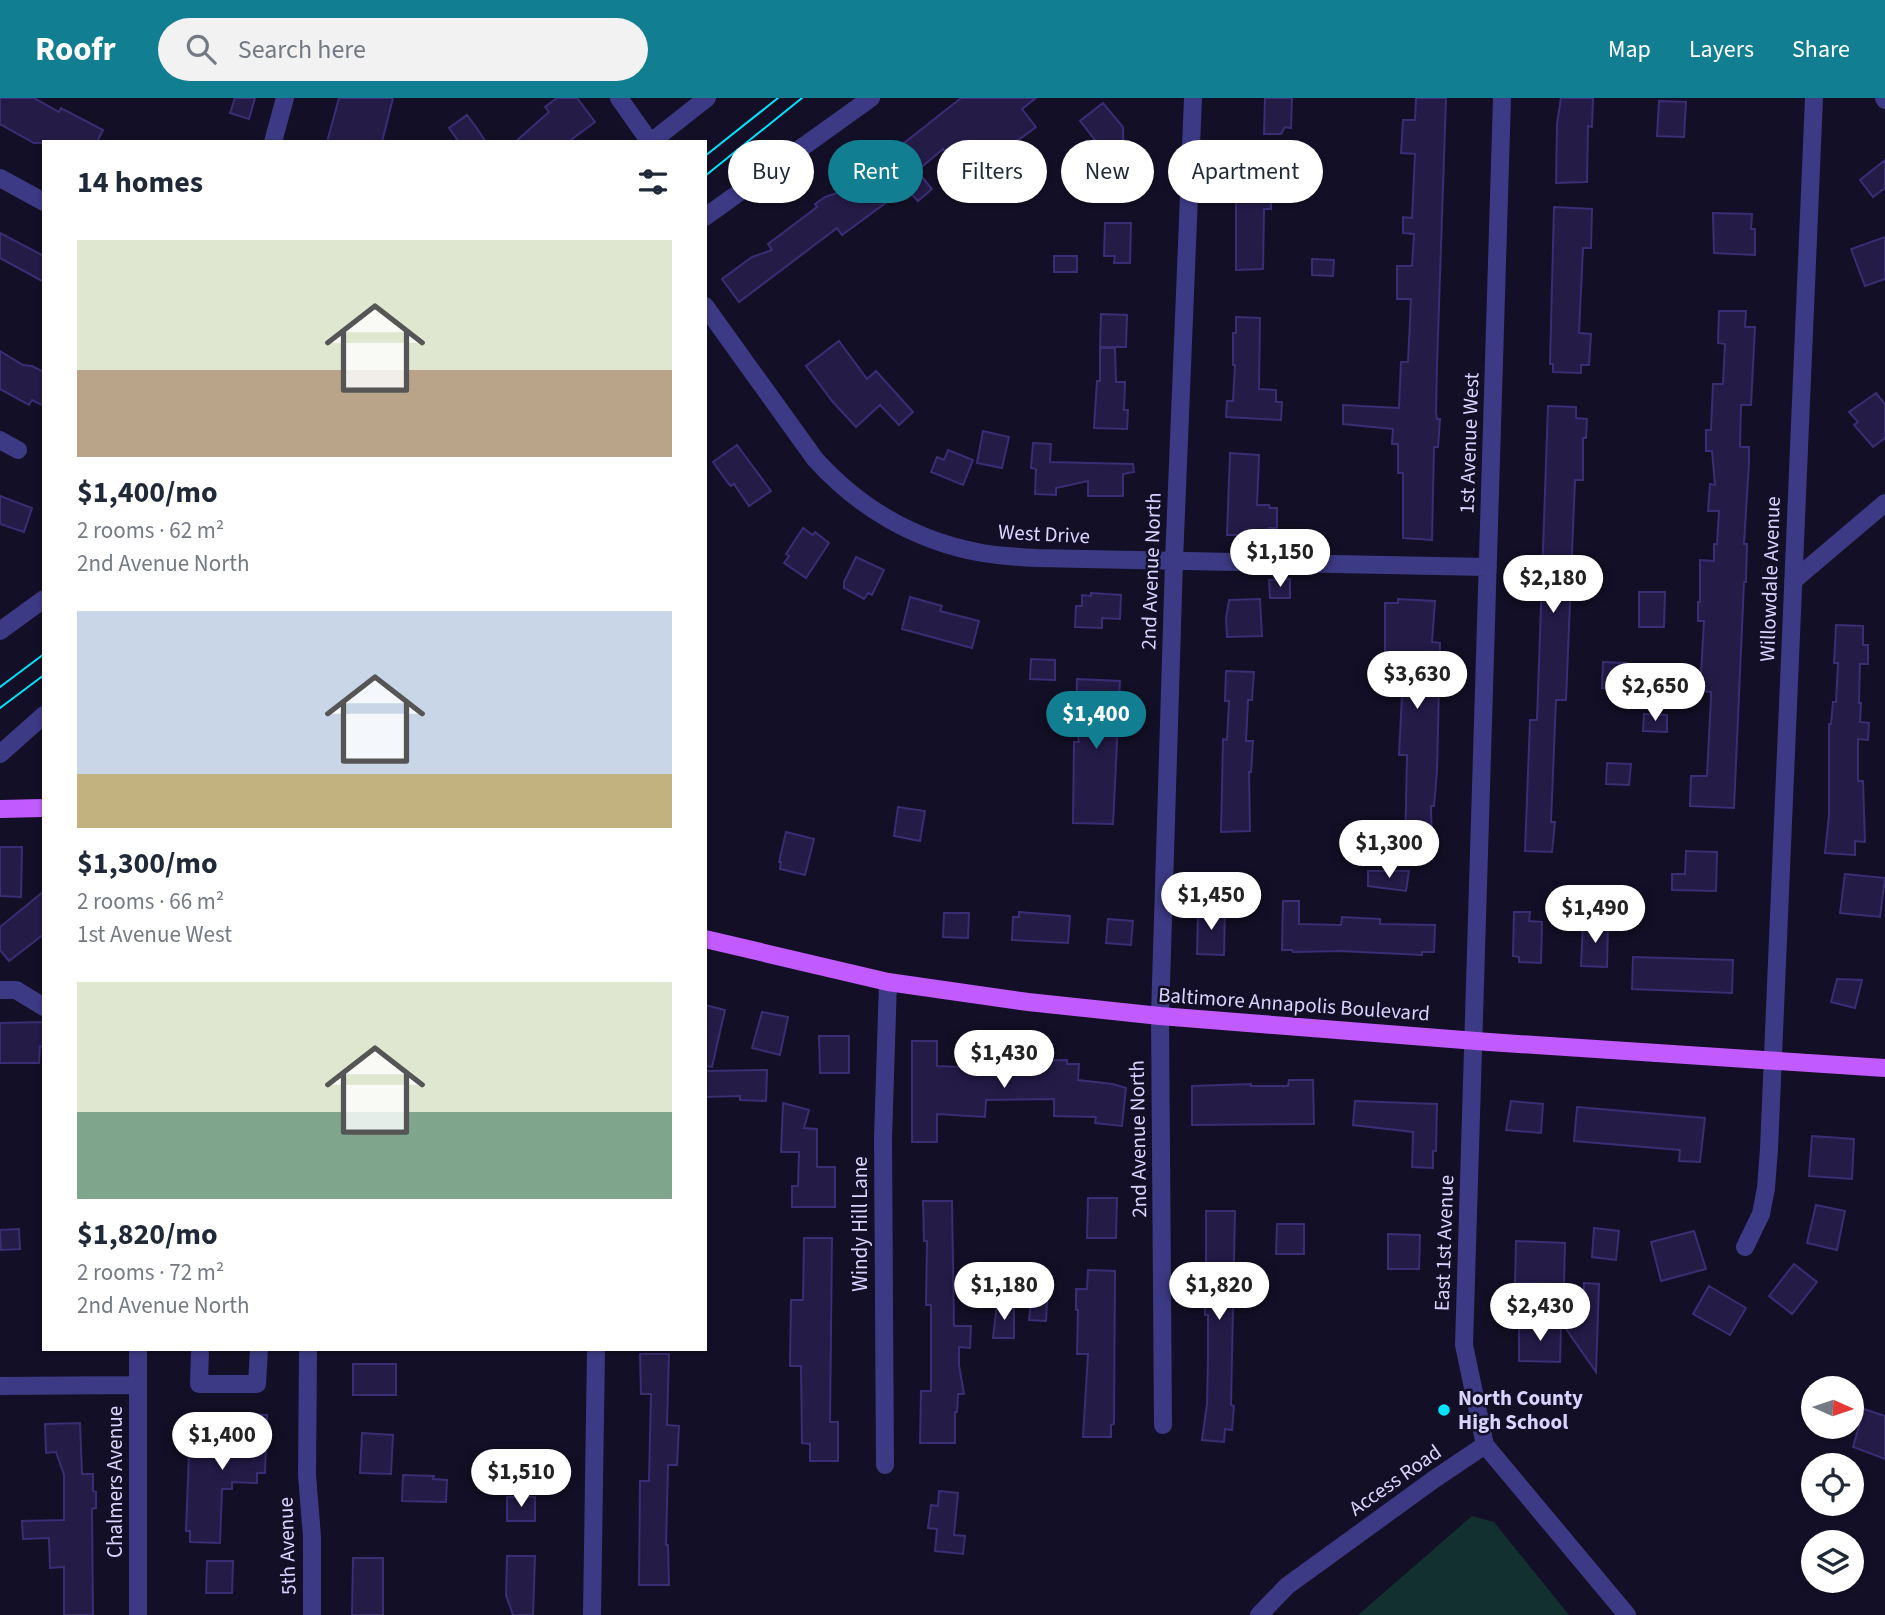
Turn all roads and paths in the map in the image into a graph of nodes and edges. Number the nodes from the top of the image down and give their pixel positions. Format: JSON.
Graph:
{"nodes":[{"id":1,"x":285,"y":98,"type":"edge"},
{"id":2,"x":619,"y":98,"type":"edge"},
{"id":3,"x":706,"y":98,"type":"edge"},
{"id":4,"x":871,"y":98,"type":"edge"},
{"id":5,"x":1193,"y":98,"type":"edge"},
{"id":6,"x":1502,"y":98,"type":"edge"},
{"id":7,"x":1814,"y":98,"type":"edge"},
{"id":8,"x":274,"y":140,"type":"edge"},
{"id":9,"x":649,"y":140,"type":"edge"},
{"id":10,"x":653,"y":140,"type":"edge"},
{"id":11,"x":0,"y":178,"type":"edge"},
{"id":12,"x":42,"y":201,"type":"edge"},
{"id":13,"x":707,"y":216,"type":"edge"},
{"id":14,"x":707,"y":309,"type":"edge"},
{"id":15,"x":0,"y":440,"type":"edge"},
{"id":16,"x":18,"y":450,"type":"dead end"},
{"id":17,"x":1885,"y":503,"type":"edge"},
{"id":18,"x":1174,"y":561,"type":"junction"},
{"id":19,"x":1488,"y":567,"type":"junction"},
{"id":20,"x":1793,"y":581,"type":"junction"},
{"id":21,"x":42,"y":600,"type":"edge"},
{"id":22,"x":0,"y":631,"type":"edge"},
{"id":23,"x":42,"y":717,"type":"edge"},
{"id":24,"x":0,"y":754,"type":"edge"},
{"id":25,"x":42,"y":808,"type":"edge"},
{"id":26,"x":0,"y":809,"type":"edge"},
{"id":27,"x":707,"y":939,"type":"edge"},
{"id":28,"x":888,"y":982,"type":"junction"},
{"id":29,"x":0,"y":990,"type":"edge"},
{"id":30,"x":42,"y":1006,"type":"edge"},
{"id":31,"x":1160,"y":1016,"type":"junction"},
{"id":32,"x":1472,"y":1041,"type":"junction"},
{"id":33,"x":1773,"y":1062,"type":"junction"},
{"id":34,"x":1885,"y":1068,"type":"edge"},
{"id":35,"x":1745,"y":1247,"type":"dead end"},
{"id":36,"x":138,"y":1351,"type":"edge"},
{"id":37,"x":200,"y":1351,"type":"edge"},
{"id":38,"x":259,"y":1351,"type":"edge"},
{"id":39,"x":308,"y":1351,"type":"edge"},
{"id":40,"x":596,"y":1351,"type":"edge"},
{"id":41,"x":138,"y":1385,"type":"junction"},
{"id":42,"x":0,"y":1386,"type":"edge"},
{"id":43,"x":1163,"y":1425,"type":"dead end"},
{"id":44,"x":1485,"y":1445,"type":"junction"},
{"id":45,"x":885,"y":1465,"type":"dead end"},
{"id":46,"x":138,"y":1615,"type":"edge"},
{"id":47,"x":313,"y":1615,"type":"edge"},
{"id":48,"x":592,"y":1615,"type":"edge"},
{"id":49,"x":1259,"y":1615,"type":"edge"},
{"id":50,"x":1627,"y":1615,"type":"edge"}],
"edges":[{"from":1,"to":8,"type":"street"},
{"from":2,"to":9,"type":"street"},
{"from":3,"to":10,"type":"street"},
{"from":4,"to":13,"type":"street"},
{"from":5,"to":18,"type":"street","name":"2nd Avenue North"},
{"from":6,"to":19,"type":"street","name":"1st Avenue West"},
{"from":7,"to":20,"type":"street","name":"Willowdale Avenue"},
{"from":11,"to":12,"type":"street"},
{"from":14,"to":18,"type":"street","name":"West Drive"},
{"from":15,"to":16,"type":"street"},
{"from":17,"to":20,"type":"street"},
{"from":18,"to":19,"type":"street","name":"West Drive"},
{"from":18,"to":31,"type":"street","name":"2nd Avenue North"},
{"from":19,"to":32,"type":"street","name":"1st Avenue West"},
{"from":20,"to":33,"type":"street","name":"Willowdale Avenue"},
{"from":21,"to":22,"type":"street"},
{"from":23,"to":24,"type":"street"},
{"from":25,"to":26,"type":"main road"},
{"from":27,"to":28,"type":"main road","name":"Baltimore Annapolis Boulevard"},
{"from":28,"to":31,"type":"main road","name":"Baltimore Annapolis Boulevard"},
{"from":28,"to":45,"type":"street","name":"Windy Hill Lane"},
{"from":29,"to":30,"type":"street"},
{"from":31,"to":32,"type":"main road","name":"Baltimore Annapolis Boulevard"},
{"from":31,"to":43,"type":"street","name":"2nd Avenue North"},
{"from":32,"to":33,"type":"main road","name":"Baltimore Annapolis Boulevard"},
{"from":32,"to":44,"type":"street","name":"East 1st Avenue"},
{"from":33,"to":34,"type":"main road","name":"Baltimore Annapolis Boulevard"},
{"from":33,"to":35,"type":"street","name":"Willowdale Avenue"},
{"from":36,"to":41,"type":"street","name":"Chalmers Avenue"},
{"from":37,"to":38,"type":"street"},
{"from":39,"to":47,"type":"street","name":"5th Avenue"},
{"from":40,"to":48,"type":"street"},
{"from":41,"to":42,"type":"street"},
{"from":41,"to":46,"type":"street","name":"Chalmers Avenue"},
{"from":44,"to":49,"type":"street","name":"Access Road"},
{"from":44,"to":50,"type":"street"}]}
